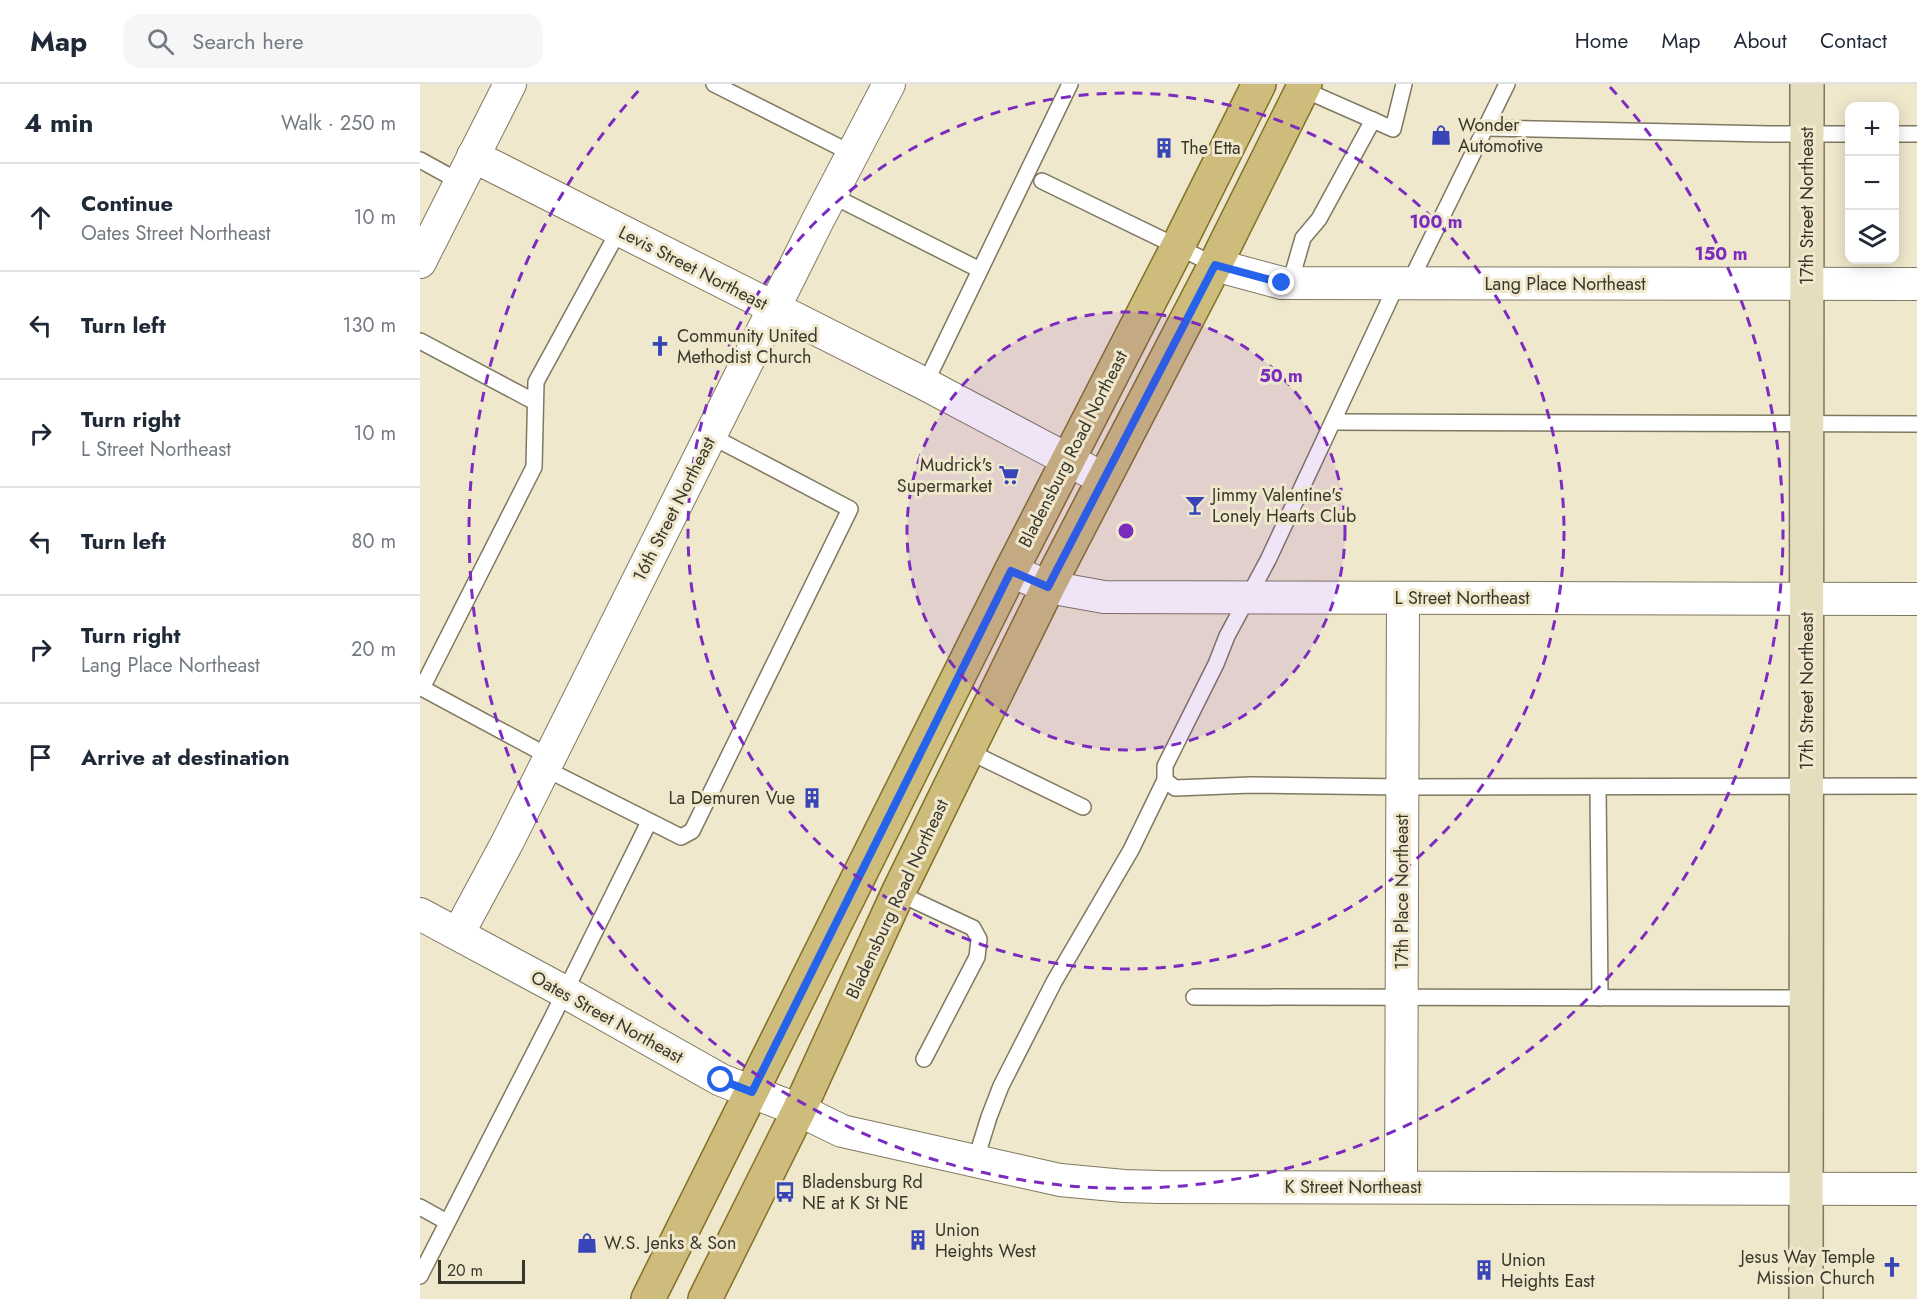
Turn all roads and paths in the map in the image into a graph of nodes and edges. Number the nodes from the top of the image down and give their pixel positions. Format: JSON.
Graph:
{"nodes":[{"id":1,"x":510,"y":84,"type":"edge"},
{"id":2,"x":714,"y":84,"type":"edge"},
{"id":3,"x":889,"y":84,"type":"edge"},
{"id":4,"x":1070,"y":84,"type":"edge"},
{"id":5,"x":1259,"y":84,"type":"edge"},
{"id":6,"x":1404,"y":84,"type":"edge"},
{"id":7,"x":1507,"y":84,"type":"edge"},
{"id":8,"x":1807,"y":84,"type":"edge"},
{"id":9,"x":1300,"y":86,"type":"edge"},
{"id":10,"x":1373,"y":120,"type":"junction"},
{"id":11,"x":1486,"y":128,"type":"junction"},
{"id":12,"x":1807,"y":134,"type":"junction"},
{"id":13,"x":1845,"y":134,"type":"edge"},
{"id":14,"x":1899,"y":134,"type":"edge"},
{"id":15,"x":1917,"y":134,"type":"edge"},
{"id":16,"x":853,"y":154,"type":"junction"},
{"id":17,"x":420,"y":160,"type":"edge"},
{"id":18,"x":467,"y":169,"type":"junction"},
{"id":19,"x":1042,"y":181,"type":"dead end"},
{"id":20,"x":831,"y":195,"type":"junction"},
{"id":21,"x":619,"y":230,"type":"junction"},
{"id":22,"x":1178,"y":246,"type":"junction"},
{"id":23,"x":420,"y":262,"type":"edge"},
{"id":24,"x":1215,"y":265,"type":"junction"},
{"id":25,"x":980,"y":270,"type":"junction"},
{"id":26,"x":1290,"y":283,"type":"junction"},
{"id":27,"x":1807,"y":283,"type":"junction"},
{"id":28,"x":1403,"y":284,"type":"junction"},
{"id":29,"x":1917,"y":284,"type":"edge"},
{"id":30,"x":774,"y":308,"type":"junction"},
{"id":31,"x":420,"y":341,"type":"edge"},
{"id":32,"x":925,"y":384,"type":"junction"},
{"id":33,"x":535,"y":402,"type":"junction"},
{"id":34,"x":1333,"y":422,"type":"junction"},
{"id":35,"x":1917,"y":423,"type":"edge"},
{"id":36,"x":1807,"y":424,"type":"junction"},
{"id":37,"x":711,"y":436,"type":"junction"},
{"id":38,"x":1068,"y":459,"type":"junction"},
{"id":39,"x":1104,"y":478,"type":"junction"},
{"id":40,"x":1011,"y":571,"type":"junction"},
{"id":41,"x":1048,"y":587,"type":"junction"},
{"id":42,"x":1248,"y":598,"type":"junction"},
{"id":43,"x":1403,"y":598,"type":"junction"},
{"id":44,"x":1807,"y":599,"type":"junction"},
{"id":45,"x":1917,"y":599,"type":"edge"},
{"id":46,"x":421,"y":688,"type":"edge"},
{"id":47,"x":968,"y":751,"type":"junction"},
{"id":48,"x":547,"y":763,"type":"junction"},
{"id":49,"x":1165,"y":780,"type":"junction"},
{"id":50,"x":1917,"y":786,"type":"edge"},
{"id":51,"x":1402,"y":787,"type":"junction"},
{"id":52,"x":1598,"y":787,"type":"junction"},
{"id":53,"x":1807,"y":788,"type":"junction"},
{"id":54,"x":1083,"y":807,"type":"dead end"},
{"id":55,"x":649,"y":822,"type":"junction"},
{"id":56,"x":898,"y":893,"type":"junction"},
{"id":57,"x":420,"y":914,"type":"edge"},
{"id":58,"x":458,"y":934,"type":"junction"},
{"id":59,"x":565,"y":992,"type":"junction"},
{"id":60,"x":1194,"y":997,"type":"dead end"},
{"id":61,"x":1402,"y":998,"type":"junction"},
{"id":62,"x":1600,"y":998,"type":"junction"},
{"id":63,"x":1807,"y":998,"type":"junction"},
{"id":64,"x":924,"y":1059,"type":"dead end"},
{"id":65,"x":752,"y":1092,"type":"junction"},
{"id":66,"x":799,"y":1110,"type":"junction"},
{"id":67,"x":975,"y":1162,"type":"junction"},
{"id":68,"x":1401,"y":1187,"type":"junction"},
{"id":69,"x":1917,"y":1189,"type":"edge"},
{"id":70,"x":1806,"y":1190,"type":"junction"},
{"id":71,"x":420,"y":1207,"type":"edge"},
{"id":72,"x":447,"y":1222,"type":"junction"},
{"id":73,"x":420,"y":1276,"type":"edge"},
{"id":74,"x":648,"y":1299,"type":"edge"},
{"id":75,"x":705,"y":1299,"type":"edge"},
{"id":76,"x":1806,"y":1299,"type":"edge"}],
"edges":[{"from":1,"to":18,"type":"street"},
{"from":2,"to":16,"type":"lane"},
{"from":3,"to":16,"type":"street","name":"16th Street Northeast"},
{"from":4,"to":25,"type":"lane"},
{"from":5,"to":22,"type":"main road","name":"Bladensburg Road Northeast"},
{"from":6,"to":10,"type":"lane"},
{"from":7,"to":11,"type":"lane"},
{"from":8,"to":12,"type":"main road","name":"17th Street Northeast"},
{"from":9,"to":10,"type":"lane"},
{"from":9,"to":24,"type":"main road","name":"Bladensburg Road Northeast"},
{"from":10,"to":26,"type":"lane"},
{"from":11,"to":12,"type":"lane"},
{"from":11,"to":28,"type":"lane"},
{"from":12,"to":13,"type":"lane"},
{"from":12,"to":27,"type":"main road","name":"17th Street Northeast"},
{"from":14,"to":15,"type":"lane"},
{"from":16,"to":20,"type":"street","name":"16th Street Northeast"},
{"from":17,"to":18,"type":"lane"},
{"from":18,"to":21,"type":"street","name":"Levis Street Northeast"},
{"from":18,"to":23,"type":"street"},
{"from":19,"to":22,"type":"lane"},
{"from":20,"to":25,"type":"lane"},
{"from":20,"to":30,"type":"street","name":"16th Street Northeast"},
{"from":21,"to":30,"type":"street","name":"Levis Street Northeast"},
{"from":21,"to":33,"type":"lane"},
{"from":22,"to":24,"type":"lane"},
{"from":22,"to":38,"type":"main road","name":"Bladensburg Road Northeast"},
{"from":24,"to":26,"type":"street","name":"Lang Place Northeast"},
{"from":24,"to":39,"type":"main road","name":"Bladensburg Road Northeast"},
{"from":25,"to":32,"type":"lane"},
{"from":26,"to":28,"type":"street","name":"Lang Place Northeast"},
{"from":27,"to":28,"type":"street","name":"Lang Place Northeast"},
{"from":27,"to":29,"type":"street","name":"Lang Place Northeast"},
{"from":27,"to":36,"type":"main road","name":"17th Street Northeast"},
{"from":28,"to":34,"type":"lane"},
{"from":30,"to":32,"type":"street","name":"Levis Street Northeast"},
{"from":30,"to":37,"type":"street","name":"16th Street Northeast"},
{"from":31,"to":33,"type":"lane"},
{"from":32,"to":38,"type":"street","name":"Levis Street Northeast"},
{"from":33,"to":46,"type":"lane"},
{"from":34,"to":36,"type":"lane"},
{"from":34,"to":42,"type":"lane"},
{"from":35,"to":36,"type":"lane"},
{"from":36,"to":44,"type":"main road","name":"17th Street Northeast"},
{"from":37,"to":48,"type":"street","name":"16th Street Northeast"},
{"from":37,"to":55,"type":"lane"},
{"from":38,"to":39,"type":"street","name":"Levis Street Northeast"},
{"from":38,"to":40,"type":"main road","name":"Bladensburg Road Northeast"},
{"from":39,"to":41,"type":"main road","name":"Bladensburg Road Northeast"},
{"from":40,"to":41,"type":"street","name":"L Street Northeast"},
{"from":40,"to":65,"type":"main road","name":"Bladensburg Road Northeast"},
{"from":41,"to":42,"type":"street","name":"L Street Northeast"},
{"from":41,"to":47,"type":"main road","name":"Bladensburg Road Northeast"},
{"from":42,"to":43,"type":"street","name":"L Street Northeast"},
{"from":42,"to":49,"type":"lane"},
{"from":43,"to":44,"type":"street","name":"L Street Northeast"},
{"from":43,"to":51,"type":"street","name":"17th Place Northeast"},
{"from":44,"to":45,"type":"street","name":"L Street Northeast"},
{"from":44,"to":53,"type":"main road","name":"17th Street Northeast"},
{"from":46,"to":48,"type":"lane"},
{"from":47,"to":54,"type":"lane"},
{"from":47,"to":56,"type":"main road","name":"Bladensburg Road Northeast"},
{"from":48,"to":55,"type":"lane"},
{"from":48,"to":58,"type":"street","name":"16th Street Northeast"},
{"from":49,"to":51,"type":"lane"},
{"from":49,"to":67,"type":"lane"},
{"from":50,"to":53,"type":"lane"},
{"from":51,"to":52,"type":"lane"},
{"from":51,"to":61,"type":"street","name":"17th Place Northeast"},
{"from":52,"to":53,"type":"lane"},
{"from":52,"to":62,"type":"lane"},
{"from":53,"to":63,"type":"main road","name":"17th Street Northeast"},
{"from":55,"to":59,"type":"lane"},
{"from":56,"to":64,"type":"lane"},
{"from":56,"to":66,"type":"main road","name":"Bladensburg Road Northeast"},
{"from":57,"to":58,"type":"street","name":"Oates Street Northeast"},
{"from":58,"to":59,"type":"street","name":"Oates Street Northeast"},
{"from":59,"to":65,"type":"street","name":"Oates Street Northeast"},
{"from":59,"to":72,"type":"lane"},
{"from":60,"to":61,"type":"lane"},
{"from":61,"to":62,"type":"lane"},
{"from":61,"to":68,"type":"street","name":"17th Place Northeast"},
{"from":62,"to":63,"type":"lane"},
{"from":63,"to":70,"type":"main road","name":"17th Street Northeast"},
{"from":65,"to":66,"type":"street","name":"Oates Street Northeast"},
{"from":65,"to":74,"type":"main road","name":"Bladensburg Road Northeast"},
{"from":66,"to":67,"type":"street","name":"K Street Northeast"},
{"from":66,"to":75,"type":"main road","name":"Bladensburg Road Northeast"},
{"from":67,"to":68,"type":"street","name":"K Street Northeast"},
{"from":68,"to":70,"type":"street","name":"K Street Northeast"},
{"from":69,"to":70,"type":"street","name":"K Street Northeast"},
{"from":70,"to":76,"type":"main road","name":"17th Street Northeast"},
{"from":71,"to":72,"type":"lane"},
{"from":72,"to":73,"type":"lane"}]}
